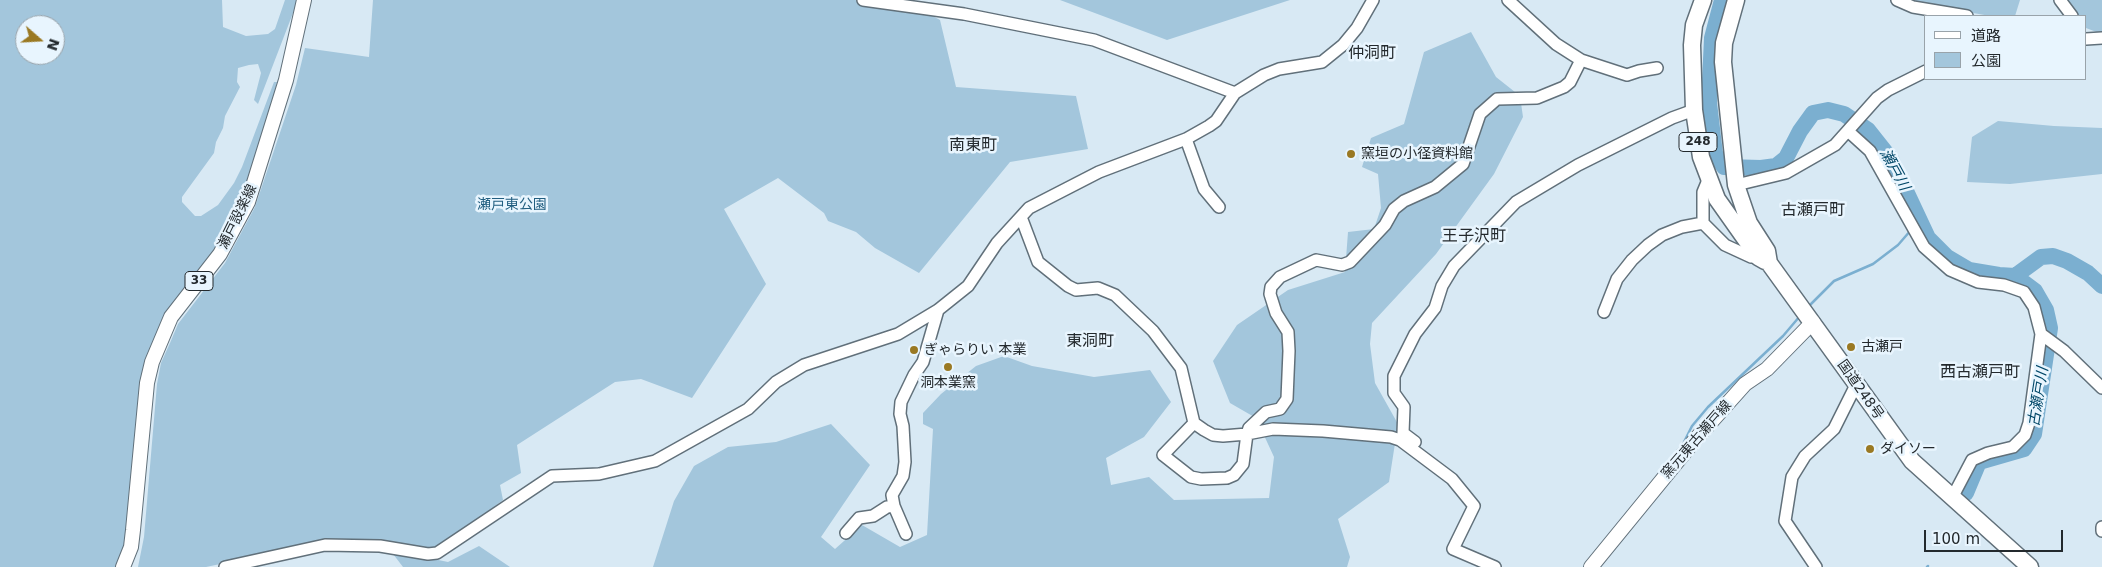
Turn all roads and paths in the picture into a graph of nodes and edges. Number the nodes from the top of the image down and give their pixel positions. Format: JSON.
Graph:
{"nodes":[{"id":1,"x":304,"y":0,"type":"edge"},
{"id":2,"x":863,"y":0,"type":"edge"},
{"id":3,"x":1373,"y":0,"type":"edge"},
{"id":4,"x":1508,"y":0,"type":"edge"},
{"id":5,"x":1703,"y":0,"type":"edge"},
{"id":6,"x":1736,"y":0,"type":"edge"},
{"id":7,"x":1897,"y":0,"type":"edge"},
{"id":8,"x":2060,"y":0,"type":"edge"},
{"id":9,"x":1961,"y":15,"type":"edge"},
{"id":10,"x":2071,"y":15,"type":"edge"},
{"id":11,"x":1581,"y":60,"type":"junction"},
{"id":12,"x":1657,"y":68,"type":"dead end"},
{"id":13,"x":1924,"y":72,"type":"edge"},
{"id":14,"x":1235,"y":93,"type":"junction"},
{"id":15,"x":1694,"y":110,"type":"junction"},
{"id":16,"x":1850,"y":130,"type":"junction"},
{"id":17,"x":1186,"y":139,"type":"junction"},
{"id":18,"x":1708,"y":180,"type":"junction"},
{"id":19,"x":1736,"y":181,"type":"junction"},
{"id":20,"x":1219,"y":207,"type":"dead end"},
{"id":21,"x":1021,"y":217,"type":"junction"},
{"id":22,"x":1703,"y":223,"type":"junction"},
{"id":23,"x":1764,"y":260,"type":"junction"},
{"id":24,"x":938,"y":310,"type":"junction"},
{"id":25,"x":1604,"y":312,"type":"dead end"},
{"id":26,"x":1808,"y":315,"type":"junction"},
{"id":27,"x":2045,"y":336,"type":"junction"},
{"id":28,"x":1856,"y":385,"type":"junction"},
{"id":29,"x":2102,"y":388,"type":"edge"},
{"id":30,"x":1194,"y":423,"type":"junction"},
{"id":31,"x":1247,"y":434,"type":"junction"},
{"id":32,"x":1415,"y":450,"type":"junction"},
{"id":33,"x":1952,"y":499,"type":"junction"},
{"id":34,"x":894,"y":506,"type":"junction"},
{"id":35,"x":2102,"y":526,"type":"edge"},
{"id":36,"x":2102,"y":531,"type":"edge"},
{"id":37,"x":846,"y":533,"type":"dead end"},
{"id":38,"x":906,"y":534,"type":"dead end"},
{"id":39,"x":123,"y":567,"type":"edge"},
{"id":40,"x":225,"y":567,"type":"edge"},
{"id":41,"x":1495,"y":567,"type":"edge"},
{"id":42,"x":1591,"y":567,"type":"edge"},
{"id":43,"x":1816,"y":567,"type":"edge"},
{"id":44,"x":2030,"y":567,"type":"edge"}],
"edges":[{"from":1,"to":39,"type":"main road","name":"瀬戸設楽線","number":"33"},
{"from":2,"to":14,"type":"street"},
{"from":3,"to":14,"type":"street"},
{"from":4,"to":11,"type":"street"},
{"from":5,"to":15,"type":"highway","name":"国道248号","number":"248"},
{"from":6,"to":19,"type":"highway","name":"国道248号","number":"248"},
{"from":7,"to":9,"type":"street"},
{"from":8,"to":10,"type":"street"},
{"from":11,"to":12,"type":"street"},
{"from":11,"to":31,"type":"street"},
{"from":13,"to":16,"type":"street"},
{"from":14,"to":17,"type":"street"},
{"from":15,"to":18,"type":"highway","name":"国道248号","number":"248"},
{"from":15,"to":32,"type":"street"},
{"from":16,"to":19,"type":"street"},
{"from":16,"to":27,"type":"street"},
{"from":17,"to":20,"type":"street"},
{"from":17,"to":21,"type":"street"},
{"from":18,"to":22,"type":"street"},
{"from":18,"to":23,"type":"highway","name":"国道248号","number":"248"},
{"from":19,"to":23,"type":"highway","name":"国道248号","number":"248"},
{"from":21,"to":24,"type":"street"},
{"from":21,"to":30,"type":"street"},
{"from":22,"to":23,"type":"street"},
{"from":22,"to":25,"type":"street"},
{"from":23,"to":26,"type":"highway","name":"国道248号","number":"248"},
{"from":24,"to":34,"type":"street"},
{"from":24,"to":40,"type":"street"},
{"from":26,"to":28,"type":"highway","name":"国道248号","number":"248"},
{"from":26,"to":42,"type":"main road","name":"窯元東古瀬戸線"},
{"from":27,"to":29,"type":"street"},
{"from":27,"to":33,"type":"street"},
{"from":28,"to":33,"type":"highway","name":"国道248号","number":"248"},
{"from":28,"to":43,"type":"street"},
{"from":30,"to":31,"type":"street"},
{"from":30,"to":31,"type":"street"},
{"from":31,"to":32,"type":"street"},
{"from":32,"to":41,"type":"street"},
{"from":33,"to":44,"type":"highway","name":"国道248号","number":"248"},
{"from":34,"to":37,"type":"street"},
{"from":34,"to":38,"type":"street"},
{"from":35,"to":36,"type":"street"}]}
